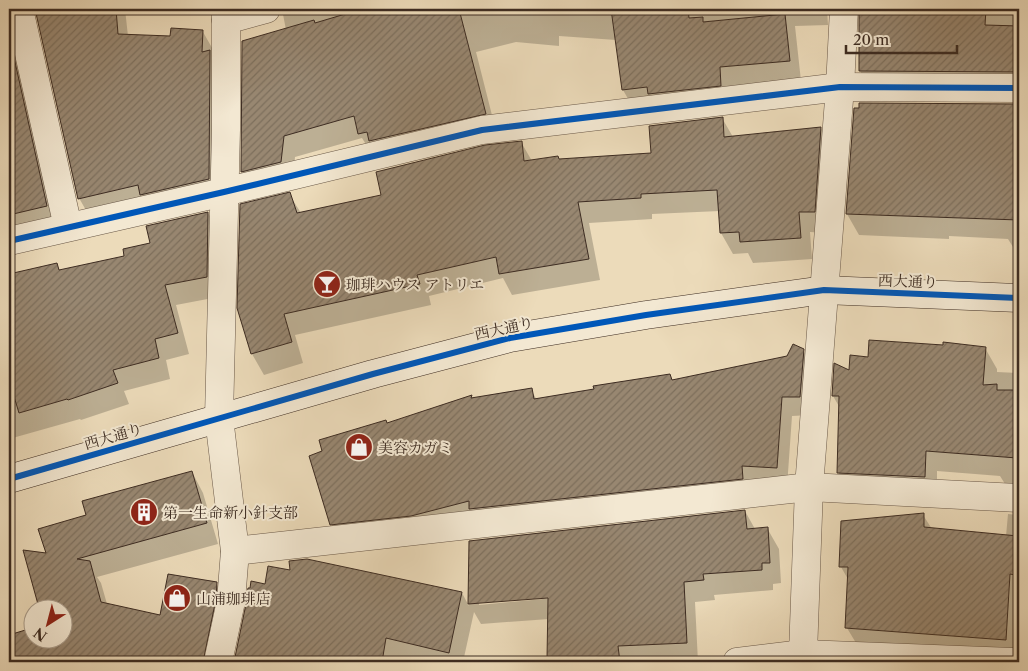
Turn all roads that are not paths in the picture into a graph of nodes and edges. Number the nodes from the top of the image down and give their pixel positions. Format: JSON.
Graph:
{"nodes":[{"id":1,"x":20,"y":9,"type":"edge"},
{"id":2,"x":266,"y":9,"type":"edge"},
{"id":3,"x":844,"y":9,"type":"edge"},
{"id":4,"x":226,"y":14,"type":"edge"},
{"id":5,"x":840,"y":87,"type":"junction"},
{"id":6,"x":1019,"y":88,"type":"edge"},
{"id":7,"x":224,"y":192,"type":"junction"},
{"id":8,"x":68,"y":226,"type":"junction"},
{"id":9,"x":9,"y":241,"type":"edge"},
{"id":10,"x":824,"y":290,"type":"junction"},
{"id":11,"x":1019,"y":298,"type":"edge"},
{"id":12,"x":219,"y":418,"type":"junction"},
{"id":13,"x":9,"y":479,"type":"edge"},
{"id":14,"x":810,"y":487,"type":"junction"},
{"id":15,"x":1019,"y":498,"type":"edge"},
{"id":16,"x":235,"y":551,"type":"junction"},
{"id":17,"x":803,"y":654,"type":"junction"},
{"id":18,"x":218,"y":662,"type":"edge"},
{"id":19,"x":737,"y":662,"type":"edge"},
{"id":20,"x":1012,"y":662,"type":"edge"}],
"edges":[{"from":1,"to":8,"type":"street"},
{"from":2,"to":4,"type":"street"},
{"from":3,"to":5,"type":"street"},
{"from":4,"to":7,"type":"street"},
{"from":5,"to":6,"type":"street"},
{"from":5,"to":7,"type":"street"},
{"from":5,"to":10,"type":"street"},
{"from":7,"to":8,"type":"street"},
{"from":7,"to":12,"type":"street"},
{"from":8,"to":9,"type":"street"},
{"from":10,"to":11,"type":"street","name":"西大通り"},
{"from":10,"to":12,"type":"street","name":"西大通り"},
{"from":10,"to":14,"type":"street"},
{"from":12,"to":13,"type":"street","name":"西大通り"},
{"from":12,"to":16,"type":"street"},
{"from":14,"to":15,"type":"street"},
{"from":14,"to":16,"type":"street"},
{"from":14,"to":17,"type":"street"},
{"from":16,"to":18,"type":"street"},
{"from":17,"to":19,"type":"street"},
{"from":17,"to":20,"type":"street"}]}
